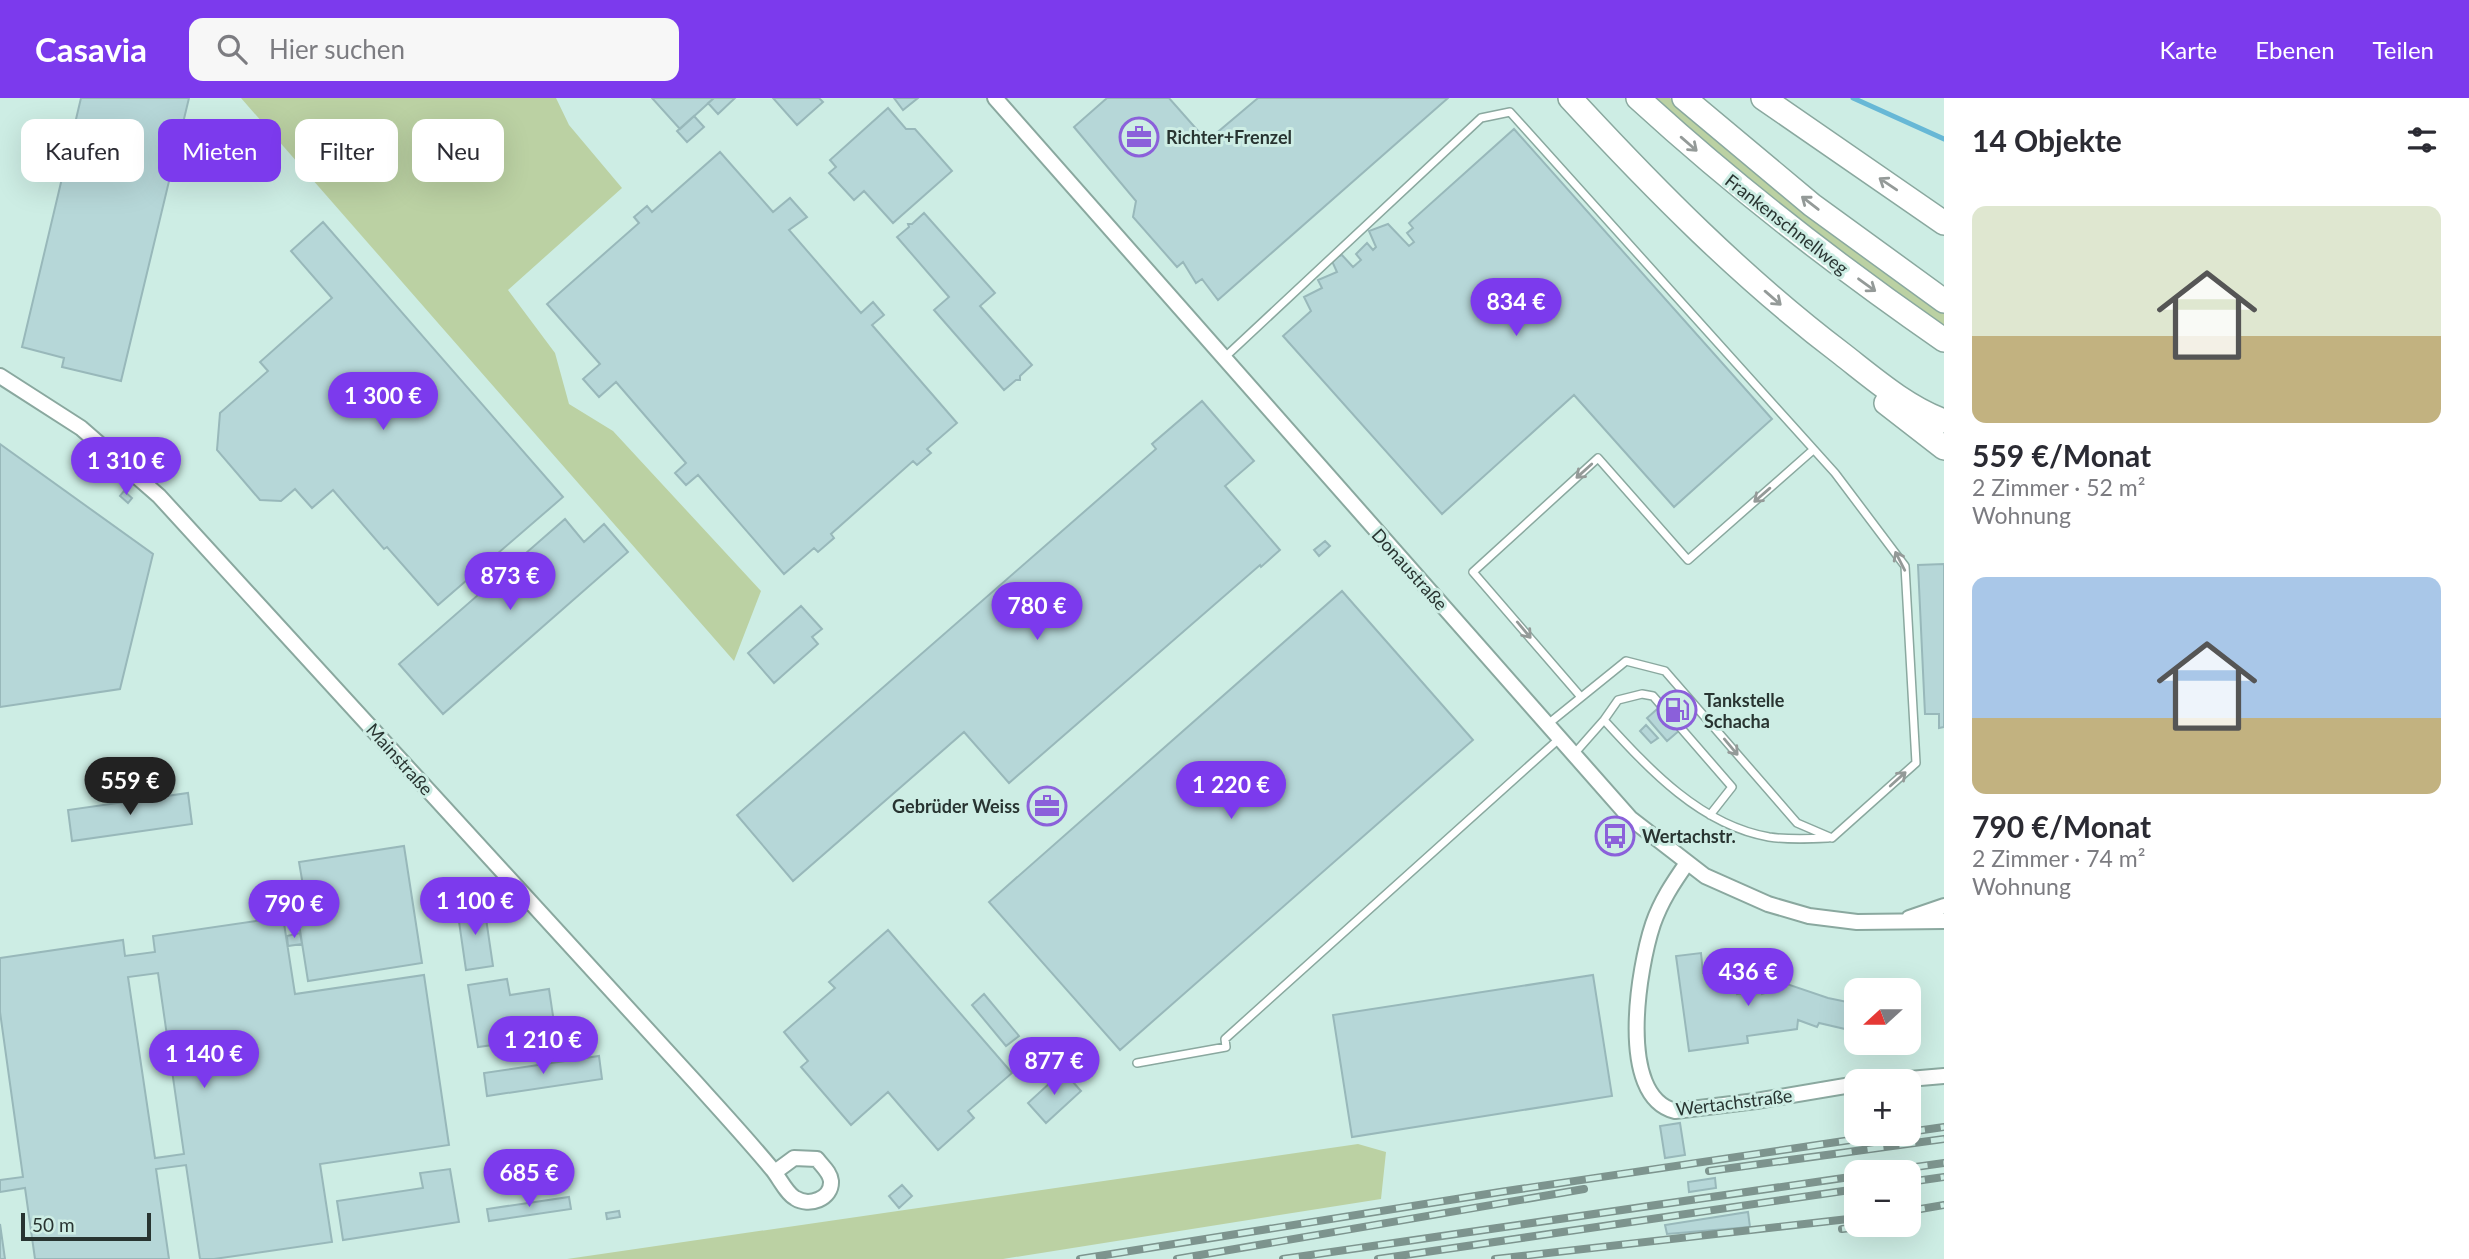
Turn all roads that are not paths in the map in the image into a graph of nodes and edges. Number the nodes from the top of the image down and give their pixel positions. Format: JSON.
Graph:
{"nodes":[{"id":1,"x":995,"y":98,"type":"edge"},
{"id":2,"x":1570,"y":98,"type":"edge"},
{"id":3,"x":1638,"y":98,"type":"edge"},
{"id":4,"x":1684,"y":98,"type":"edge"},
{"id":5,"x":1763,"y":98,"type":"edge"},
{"id":6,"x":1944,"y":223,"type":"edge"},
{"id":7,"x":1944,"y":301,"type":"edge"},
{"id":8,"x":1944,"y":340,"type":"edge"},
{"id":9,"x":1827,"y":343,"type":"junction"},
{"id":10,"x":1224,"y":358,"type":"junction"},
{"id":11,"x":0,"y":376,"type":"edge"},
{"id":12,"x":1944,"y":421,"type":"edge"},
{"id":13,"x":1944,"y":448,"type":"edge"},
{"id":14,"x":1813,"y":450,"type":"junction"},
{"id":15,"x":1581,"y":697,"type":"junction"},
{"id":16,"x":1604,"y":720,"type":"junction"},
{"id":17,"x":1547,"y":724,"type":"junction"},
{"id":18,"x":1560,"y":738,"type":"junction"},
{"id":19,"x":1574,"y":754,"type":"junction"},
{"id":20,"x":1710,"y":815,"type":"junction"},
{"id":21,"x":1832,"y":838,"type":"junction"},
{"id":22,"x":1687,"y":863,"type":"junction"},
{"id":23,"x":1944,"y":906,"type":"edge"},
{"id":24,"x":1944,"y":921,"type":"edge"},
{"id":25,"x":1898,"y":922,"type":"junction"},
{"id":26,"x":1137,"y":1063,"type":"dead end"},
{"id":27,"x":1944,"y":1076,"type":"edge"},
{"id":28,"x":1921,"y":1078,"type":"edge"},
{"id":29,"x":1844,"y":1086,"type":"edge"},
{"id":30,"x":775,"y":1172,"type":"dead end"}],
"edges":[{"from":1,"to":10,"type":"street","name":"Donaustraße"},
{"from":2,"to":9,"type":"highway","one_way":true},
{"from":3,"to":8,"type":"highway","name":"Frankenschnellweg","one_way":true},
{"from":7,"to":4,"type":"highway","name":"Frankenschnellweg","one_way":true},
{"from":6,"to":5,"type":"highway","one_way":true},
{"from":9,"to":12,"type":"highway"},
{"from":9,"to":13,"type":"highway"},
{"from":10,"to":14,"type":"lane"},
{"from":10,"to":17,"type":"street","name":"Donaustraße"},
{"from":11,"to":30,"type":"street","name":"Mainstraße"},
{"from":14,"to":15,"type":"lane","one_way":true},
{"from":21,"to":14,"type":"lane","one_way":true},
{"from":15,"to":17,"type":"lane"},
{"from":15,"to":21,"type":"lane","one_way":true},
{"from":16,"to":19,"type":"lane"},
{"from":16,"to":20,"type":"lane"},
{"from":16,"to":20,"type":"lane"},
{"from":17,"to":18,"type":"street","name":"Donaustraße"},
{"from":18,"to":19,"type":"street","name":"Donaustraße"},
{"from":18,"to":26,"type":"lane"},
{"from":19,"to":22,"type":"street","name":"Donaustraße"},
{"from":20,"to":21,"type":"lane"},
{"from":22,"to":25,"type":"street","name":"Donaustraße"},
{"from":22,"to":29,"type":"street","name":"Wertachstraße"},
{"from":23,"to":25,"type":"street","name":"Donaustraße"},
{"from":24,"to":25,"type":"street","name":"Donaustraße"},
{"from":27,"to":28,"type":"street"}]}
